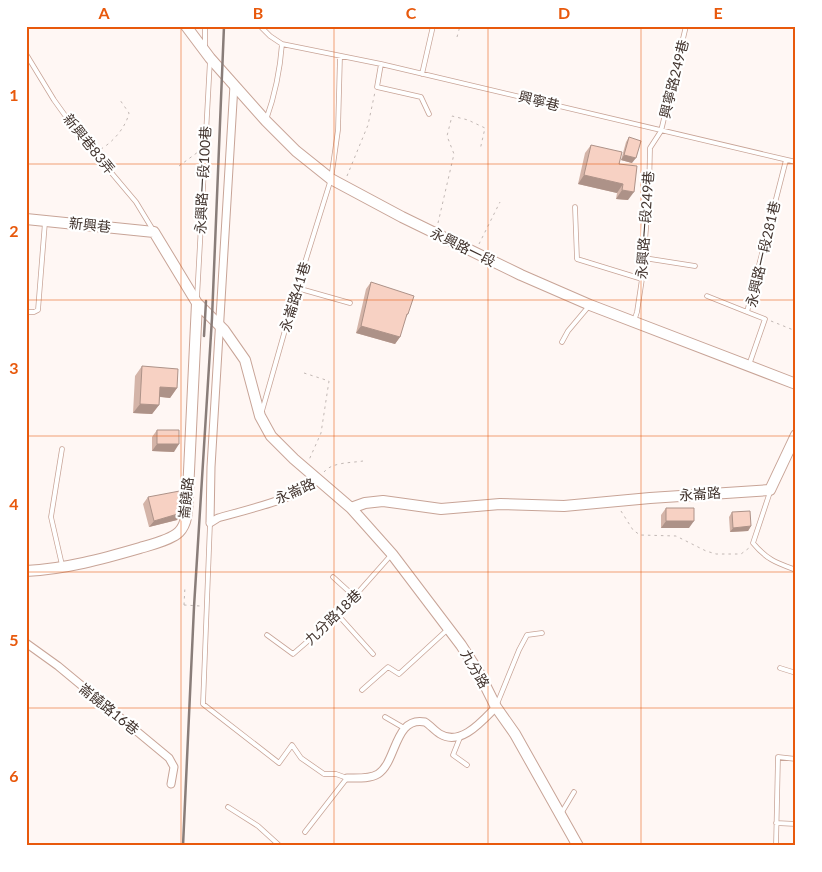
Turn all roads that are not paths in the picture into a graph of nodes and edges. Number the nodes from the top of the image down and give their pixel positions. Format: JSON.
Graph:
{"nodes":[{"id":1,"x":186,"y":26,"type":"edge"},
{"id":2,"x":205,"y":26,"type":"edge"},
{"id":3,"x":260,"y":26,"type":"edge"},
{"id":4,"x":433,"y":26,"type":"edge"},
{"id":5,"x":686,"y":26,"type":"edge"},
{"id":6,"x":282,"y":44,"type":"junction"},
{"id":7,"x":26,"y":54,"type":"edge"},
{"id":8,"x":207,"y":54,"type":"junction"},
{"id":9,"x":340,"y":56,"type":"junction"},
{"id":10,"x":381,"y":64,"type":"junction"},
{"id":11,"x":422,"y":74,"type":"junction"},
{"id":12,"x":234,"y":85,"type":"junction"},
{"id":13,"x":429,"y":114,"type":"dead end"},
{"id":14,"x":266,"y":121,"type":"junction"},
{"id":15,"x":661,"y":131,"type":"junction"},
{"id":16,"x":786,"y":160,"type":"junction"},
{"id":17,"x":796,"y":162,"type":"edge"},
{"id":18,"x":332,"y":180,"type":"junction"},
{"id":19,"x":575,"y":207,"type":"dead end"},
{"id":20,"x":26,"y":219,"type":"edge"},
{"id":21,"x":45,"y":220,"type":"junction"},
{"id":22,"x":154,"y":232,"type":"junction"},
{"id":23,"x":644,"y":258,"type":"junction"},
{"id":24,"x":695,"y":266,"type":"dead end"},
{"id":25,"x":642,"y":279,"type":"junction"},
{"id":26,"x":297,"y":288,"type":"junction"},
{"id":27,"x":707,"y":296,"type":"dead end"},
{"id":28,"x":196,"y":303,"type":"junction"},
{"id":29,"x":350,"y":303,"type":"dead end"},
{"id":30,"x":590,"y":305,"type":"junction"},
{"id":31,"x":26,"y":312,"type":"edge"},
{"id":32,"x":748,"y":312,"type":"junction"},
{"id":33,"x":634,"y":321,"type":"junction"},
{"id":34,"x":220,"y":327,"type":"junction"},
{"id":35,"x":562,"y":342,"type":"dead end"},
{"id":36,"x":748,"y":365,"type":"junction"},
{"id":37,"x":796,"y":384,"type":"edge"},
{"id":38,"x":260,"y":416,"type":"junction"},
{"id":39,"x":796,"y":435,"type":"edge"},
{"id":40,"x":62,"y":450,"type":"dead end"},
{"id":41,"x":318,"y":479,"type":"junction"},
{"id":42,"x":770,"y":490,"type":"junction"},
{"id":43,"x":351,"y":508,"type":"junction"},
{"id":44,"x":210,"y":523,"type":"junction"},
{"id":45,"x":392,"y":554,"type":"junction"},
{"id":46,"x":62,"y":568,"type":"junction"},
{"id":47,"x":796,"y":570,"type":"edge"},
{"id":48,"x":26,"y":571,"type":"edge"},
{"id":49,"x":333,"y":577,"type":"dead end"},
{"id":50,"x":355,"y":597,"type":"junction"},
{"id":51,"x":338,"y":615,"type":"junction"},
{"id":52,"x":449,"y":629,"type":"junction"},
{"id":53,"x":542,"y":633,"type":"dead end"},
{"id":54,"x":267,"y":635,"type":"dead end"},
{"id":55,"x":26,"y":643,"type":"edge"},
{"id":56,"x":373,"y":654,"type":"dead end"},
{"id":57,"x":780,"y":668,"type":"dead end"},
{"id":58,"x":796,"y":673,"type":"edge"},
{"id":59,"x":362,"y":690,"type":"dead end"},
{"id":60,"x":496,"y":708,"type":"junction"},
{"id":61,"x":385,"y":717,"type":"dead end"},
{"id":62,"x":404,"y":728,"type":"junction"},
{"id":63,"x":461,"y":735,"type":"junction"},
{"id":64,"x":796,"y":759,"type":"edge"},
{"id":65,"x":467,"y":765,"type":"dead end"},
{"id":66,"x":347,"y":778,"type":"junction"},
{"id":67,"x":171,"y":784,"type":"dead end"},
{"id":68,"x":574,"y":792,"type":"dead end"},
{"id":69,"x":228,"y":808,"type":"dead end"},
{"id":70,"x":560,"y":814,"type":"junction"},
{"id":71,"x":776,"y":823,"type":"junction"},
{"id":72,"x":796,"y":824,"type":"edge"},
{"id":73,"x":305,"y":832,"type":"dead end"},
{"id":74,"x":280,"y":846,"type":"edge"},
{"id":75,"x":578,"y":846,"type":"edge"},
{"id":76,"x":776,"y":846,"type":"edge"}],
"edges":[{"from":1,"to":8,"type":"street","name":"永興路一段"},
{"from":2,"to":8,"type":"lane","name":"永興路一段100巷"},
{"from":3,"to":6,"type":"lane"},
{"from":4,"to":11,"type":"lane"},
{"from":5,"to":15,"type":"lane","name":"興寧路249巷"},
{"from":6,"to":9,"type":"lane","name":"興寧巷"},
{"from":6,"to":14,"type":"lane"},
{"from":7,"to":22,"type":"lane","name":"新興巷83弄"},
{"from":8,"to":12,"type":"street","name":"永興路一段"},
{"from":8,"to":28,"type":"lane","name":"永興路一段100巷"},
{"from":9,"to":10,"type":"lane","name":"興寧巷"},
{"from":9,"to":18,"type":"lane","name":"永崙路41巷"},
{"from":10,"to":11,"type":"lane","name":"興寧巷"},
{"from":10,"to":13,"type":"lane"},
{"from":11,"to":15,"type":"lane","name":"興寧巷"},
{"from":12,"to":14,"type":"street","name":"永興路一段"},
{"from":12,"to":34,"type":"street"},
{"from":14,"to":18,"type":"street","name":"永興路一段"},
{"from":15,"to":16,"type":"lane","name":"興寧巷"},
{"from":15,"to":23,"type":"lane","name":"永興路一段249巷"},
{"from":16,"to":17,"type":"lane","name":"興寧巷"},
{"from":16,"to":32,"type":"lane","name":"永興路一段281巷"},
{"from":18,"to":26,"type":"lane","name":"永崙路41巷"},
{"from":18,"to":30,"type":"street","name":"永興路一段"},
{"from":19,"to":25,"type":"lane"},
{"from":20,"to":21,"type":"street","name":"新興巷"},
{"from":21,"to":22,"type":"street","name":"新興巷"},
{"from":21,"to":31,"type":"lane"},
{"from":22,"to":28,"type":"street"},
{"from":23,"to":24,"type":"lane"},
{"from":23,"to":25,"type":"lane","name":"永興路一段249巷"},
{"from":25,"to":33,"type":"lane","name":"永興路一段249巷"},
{"from":26,"to":29,"type":"lane"},
{"from":26,"to":38,"type":"lane","name":"永崙路41巷"},
{"from":27,"to":32,"type":"lane"},
{"from":28,"to":34,"type":"street"},
{"from":28,"to":46,"type":"street","name":"崙饒路"},
{"from":30,"to":33,"type":"street","name":"永興路一段"},
{"from":30,"to":35,"type":"lane"},
{"from":32,"to":36,"type":"lane","name":"永興路一段281巷"},
{"from":33,"to":36,"type":"street","name":"永興路一段"},
{"from":34,"to":38,"type":"street"},
{"from":34,"to":44,"type":"street"},
{"from":36,"to":37,"type":"street","name":"永興路一段"},
{"from":38,"to":41,"type":"street"},
{"from":39,"to":42,"type":"street"},
{"from":40,"to":46,"type":"lane"},
{"from":41,"to":43,"type":"street","name":"永崙路"},
{"from":41,"to":44,"type":"street","name":"永崙路"},
{"from":42,"to":43,"type":"street","name":"永崙路"},
{"from":42,"to":47,"type":"lane"},
{"from":43,"to":45,"type":"street","name":"九分路"},
{"from":44,"to":66,"type":"lane"},
{"from":45,"to":50,"type":"lane","name":"九分路18巷"},
{"from":45,"to":52,"type":"street","name":"九分路"},
{"from":46,"to":48,"type":"street","name":"崙饒路"},
{"from":49,"to":50,"type":"lane"},
{"from":50,"to":51,"type":"lane","name":"九分路18巷"},
{"from":51,"to":54,"type":"lane","name":"九分路18巷"},
{"from":51,"to":56,"type":"lane"},
{"from":52,"to":59,"type":"lane"},
{"from":52,"to":60,"type":"street","name":"九分路"},
{"from":53,"to":60,"type":"lane"},
{"from":55,"to":67,"type":"street","name":"崙饒路16巷"},
{"from":57,"to":58,"type":"lane"},
{"from":60,"to":63,"type":"street"},
{"from":60,"to":70,"type":"street","name":"九分路"},
{"from":61,"to":62,"type":"lane"},
{"from":62,"to":63,"type":"street"},
{"from":62,"to":66,"type":"street"},
{"from":63,"to":65,"type":"lane"},
{"from":64,"to":71,"type":"lane"},
{"from":66,"to":73,"type":"lane"},
{"from":68,"to":70,"type":"lane"},
{"from":69,"to":74,"type":"lane"},
{"from":70,"to":75,"type":"street","name":"九分路"},
{"from":71,"to":72,"type":"lane"},
{"from":71,"to":76,"type":"lane"}]}
